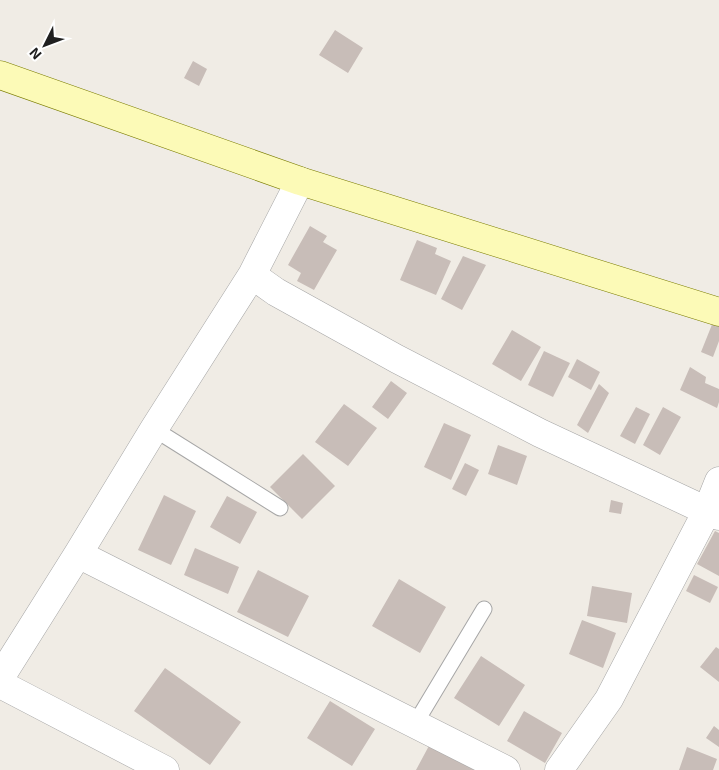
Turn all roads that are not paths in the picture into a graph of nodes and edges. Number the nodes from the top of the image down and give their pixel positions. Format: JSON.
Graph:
{"nodes":[{"id":1,"x":0,"y":75,"type":"edge"},
{"id":2,"x":300,"y":181,"type":"junction"},
{"id":3,"x":252,"y":275,"type":"junction"},
{"id":4,"x":719,"y":312,"type":"edge"},
{"id":5,"x":154,"y":429,"type":"junction"},
{"id":6,"x":719,"y":481,"type":"edge"},
{"id":7,"x":280,"y":508,"type":"dead end"},
{"id":8,"x":713,"y":514,"type":"edge"},
{"id":9,"x":78,"y":554,"type":"junction"},
{"id":10,"x":484,"y":608,"type":"dead end"},
{"id":11,"x":0,"y":678,"type":"edge"},
{"id":12,"x":0,"y":684,"type":"edge"},
{"id":13,"x":415,"y":724,"type":"junction"},
{"id":14,"x":165,"y":770,"type":"edge"},
{"id":15,"x":506,"y":770,"type":"edge"},
{"id":16,"x":559,"y":770,"type":"edge"}],
"edges":[{"from":1,"to":2,"type":"main road"},
{"from":2,"to":3,"type":"street"},
{"from":2,"to":4,"type":"main road"},
{"from":3,"to":5,"type":"street"},
{"from":3,"to":8,"type":"street"},
{"from":5,"to":7,"type":"lane"},
{"from":5,"to":9,"type":"street"},
{"from":6,"to":8,"type":"street"},
{"from":8,"to":16,"type":"street"},
{"from":9,"to":11,"type":"street"},
{"from":9,"to":13,"type":"street"},
{"from":10,"to":13,"type":"lane"},
{"from":12,"to":14,"type":"street"},
{"from":13,"to":15,"type":"street"}]}
